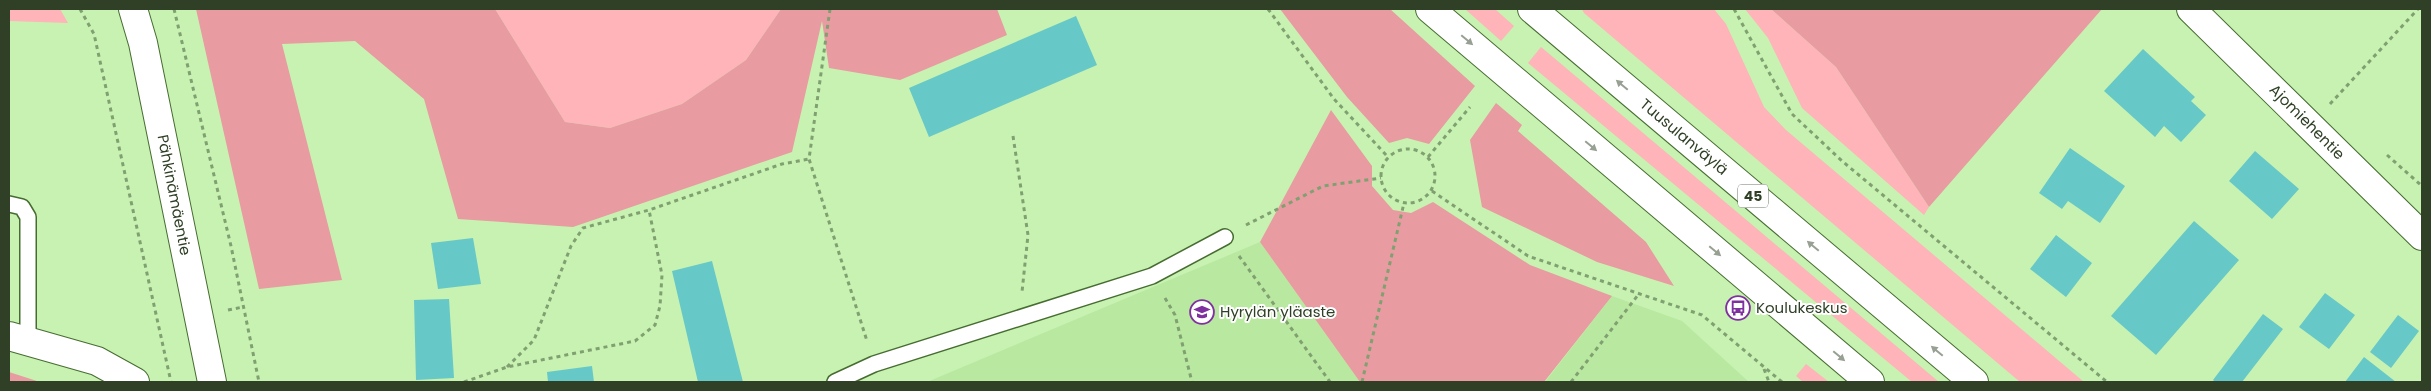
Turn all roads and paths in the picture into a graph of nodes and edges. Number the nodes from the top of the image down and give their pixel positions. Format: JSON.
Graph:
{"nodes":[{"id":1,"x":80,"y":9,"type":"edge"},
{"id":2,"x":133,"y":9,"type":"edge"},
{"id":3,"x":174,"y":9,"type":"edge"},
{"id":4,"x":830,"y":9,"type":"edge"},
{"id":5,"x":1268,"y":9,"type":"edge"},
{"id":6,"x":1430,"y":9,"type":"edge"},
{"id":7,"x":1532,"y":9,"type":"edge"},
{"id":8,"x":1734,"y":9,"type":"edge"},
{"id":9,"x":2191,"y":9,"type":"edge"},
{"id":10,"x":2418,"y":9,"type":"edge"},
{"id":11,"x":1470,"y":107,"type":"dead end"},
{"id":12,"x":2311,"y":125,"type":"junction"},
{"id":13,"x":1013,"y":136,"type":"dead end"},
{"id":14,"x":1388,"y":157,"type":"junction"},
{"id":15,"x":1428,"y":157,"type":"junction"},
{"id":16,"x":809,"y":159,"type":"junction"},
{"id":17,"x":1381,"y":178,"type":"junction"},
{"id":18,"x":1432,"y":191,"type":"junction"},
{"id":19,"x":9,"y":204,"type":"edge"},
{"id":20,"x":1404,"y":204,"type":"junction"},
{"id":21,"x":649,"y":210,"type":"junction"},
{"id":22,"x":1225,"y":236,"type":"junction"},
{"id":23,"x":2422,"y":236,"type":"edge"},
{"id":24,"x":1152,"y":276,"type":"junction"},
{"id":25,"x":1638,"y":295,"type":"junction"},
{"id":26,"x":1011,"y":321,"type":"junction"},
{"id":27,"x":18,"y":338,"type":"edge"},
{"id":28,"x":874,"y":364,"type":"junction"},
{"id":29,"x":508,"y":367,"type":"junction"},
{"id":30,"x":1764,"y":367,"type":"junction"},
{"id":31,"x":135,"y":382,"type":"edge"},
{"id":32,"x":171,"y":382,"type":"edge"},
{"id":33,"x":212,"y":382,"type":"edge"},
{"id":34,"x":258,"y":382,"type":"edge"},
{"id":35,"x":464,"y":382,"type":"edge"},
{"id":36,"x":835,"y":382,"type":"edge"},
{"id":37,"x":1192,"y":382,"type":"edge"},
{"id":38,"x":1330,"y":382,"type":"edge"},
{"id":39,"x":1362,"y":382,"type":"edge"},
{"id":40,"x":1571,"y":382,"type":"edge"},
{"id":41,"x":1769,"y":382,"type":"edge"},
{"id":42,"x":1782,"y":382,"type":"edge"},
{"id":43,"x":1870,"y":382,"type":"edge"},
{"id":44,"x":1974,"y":382,"type":"edge"},
{"id":45,"x":2107,"y":382,"type":"edge"}],
"edges":[{"from":1,"to":32,"type":"path"},
{"from":2,"to":33,"type":"main road","name":"Pähkinämäentie"},
{"from":3,"to":34,"type":"path"},
{"from":4,"to":16,"type":"path"},
{"from":5,"to":14,"type":"path"},
{"from":6,"to":43,"type":"main road","one_way":true},
{"from":44,"to":7,"type":"main road","name":"Tuusulanväylä","number":"45","one_way":true},
{"from":8,"to":45,"type":"path"},
{"from":9,"to":12,"type":"main road","name":"Ajomiehentie"},
{"from":10,"to":12,"type":"path"},
{"from":11,"to":15,"type":"path"},
{"from":12,"to":23,"type":"main road","name":"Ajomiehentie"},
{"from":13,"to":26,"type":"path"},
{"from":14,"to":15,"type":"path"},
{"from":14,"to":17,"type":"path"},
{"from":15,"to":18,"type":"path"},
{"from":16,"to":21,"type":"path"},
{"from":16,"to":28,"type":"path"},
{"from":17,"to":20,"type":"path"},
{"from":17,"to":22,"type":"path"},
{"from":18,"to":20,"type":"path"},
{"from":18,"to":25,"type":"path"},
{"from":19,"to":27,"type":"lane"},
{"from":20,"to":39,"type":"path"},
{"from":21,"to":29,"type":"path"},
{"from":21,"to":29,"type":"path"},
{"from":22,"to":24,"type":"lane"},
{"from":22,"to":38,"type":"path"},
{"from":24,"to":26,"type":"lane"},
{"from":24,"to":37,"type":"path"},
{"from":25,"to":30,"type":"path"},
{"from":25,"to":40,"type":"path"},
{"from":26,"to":28,"type":"lane"},
{"from":27,"to":31,"type":"main road"},
{"from":28,"to":36,"type":"lane"},
{"from":29,"to":35,"type":"path"},
{"from":30,"to":41,"type":"path"},
{"from":30,"to":42,"type":"path"}]}
